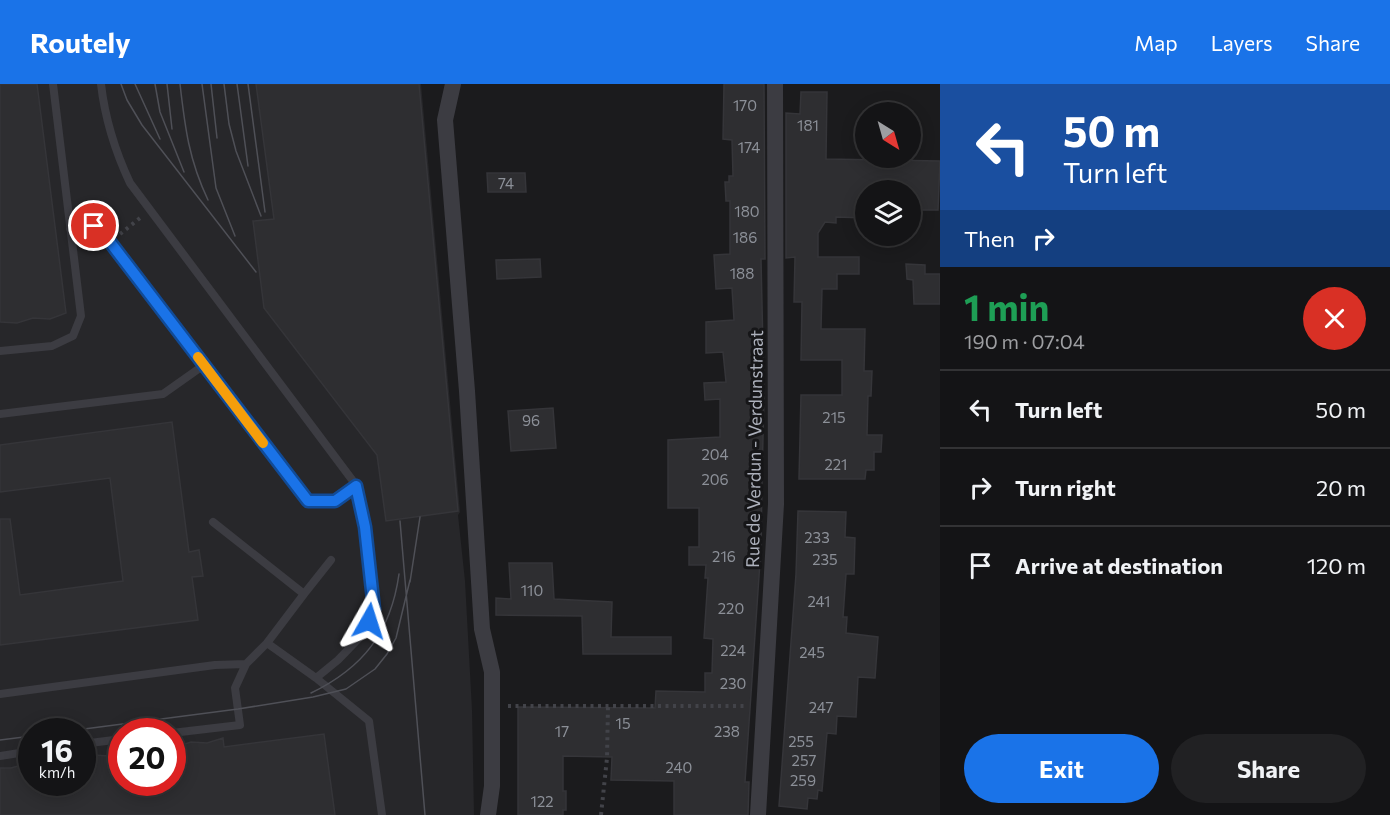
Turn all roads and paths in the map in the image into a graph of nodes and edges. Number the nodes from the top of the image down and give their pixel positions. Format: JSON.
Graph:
{"nodes":[{"id":1,"x":53,"y":84,"type":"edge"},
{"id":2,"x":101,"y":84,"type":"edge"},
{"id":3,"x":453,"y":84,"type":"edge"},
{"id":4,"x":776,"y":84,"type":"edge"},
{"id":5,"x":141,"y":218,"type":"dead end"},
{"id":6,"x":70,"y":229,"type":"junction"},
{"id":7,"x":118,"y":235,"type":"dead end"},
{"id":8,"x":0,"y":351,"type":"edge"},
{"id":9,"x":204,"y":365,"type":"junction"},
{"id":10,"x":0,"y":414,"type":"edge"},
{"id":11,"x":356,"y":486,"type":"junction"},
{"id":12,"x":213,"y":522,"type":"dead end"},
{"id":13,"x":331,"y":561,"type":"dead end"},
{"id":14,"x":304,"y":594,"type":"junction"},
{"id":15,"x":267,"y":643,"type":"junction"},
{"id":16,"x":246,"y":664,"type":"junction"},
{"id":17,"x":316,"y":678,"type":"junction"},
{"id":18,"x":0,"y":694,"type":"edge"},
{"id":19,"x":608,"y":705,"type":"junction"},
{"id":20,"x":492,"y":706,"type":"junction"},
{"id":21,"x":765,"y":706,"type":"junction"},
{"id":22,"x":186,"y":731,"type":"edge"},
{"id":23,"x":18,"y":753,"type":"edge"},
{"id":24,"x":0,"y":756,"type":"edge"},
{"id":25,"x":382,"y":815,"type":"edge"},
{"id":26,"x":488,"y":815,"type":"edge"},
{"id":27,"x":601,"y":815,"type":"edge"},
{"id":28,"x":758,"y":815,"type":"edge"}],
"edges":[{"from":1,"to":6,"type":"lane"},
{"from":2,"to":11,"type":"lane"},
{"from":3,"to":20,"type":"street"},
{"from":4,"to":21,"type":"street","name":"Rue de Verdun - Verdunstraat"},
{"from":5,"to":7,"type":"path"},
{"from":6,"to":8,"type":"lane"},
{"from":6,"to":9,"type":"lane"},
{"from":9,"to":10,"type":"lane"},
{"from":9,"to":11,"type":"lane"},
{"from":11,"to":17,"type":"lane"},
{"from":12,"to":14,"type":"lane"},
{"from":13,"to":14,"type":"lane"},
{"from":14,"to":15,"type":"lane"},
{"from":15,"to":16,"type":"lane"},
{"from":15,"to":17,"type":"lane"},
{"from":16,"to":18,"type":"lane"},
{"from":16,"to":22,"type":"lane"},
{"from":17,"to":25,"type":"lane"},
{"from":19,"to":20,"type":"path"},
{"from":19,"to":21,"type":"path"},
{"from":19,"to":27,"type":"path"},
{"from":20,"to":26,"type":"street"},
{"from":21,"to":28,"type":"street","name":"Rue de Verdun - Verdunstraat"},
{"from":23,"to":24,"type":"lane"}]}
